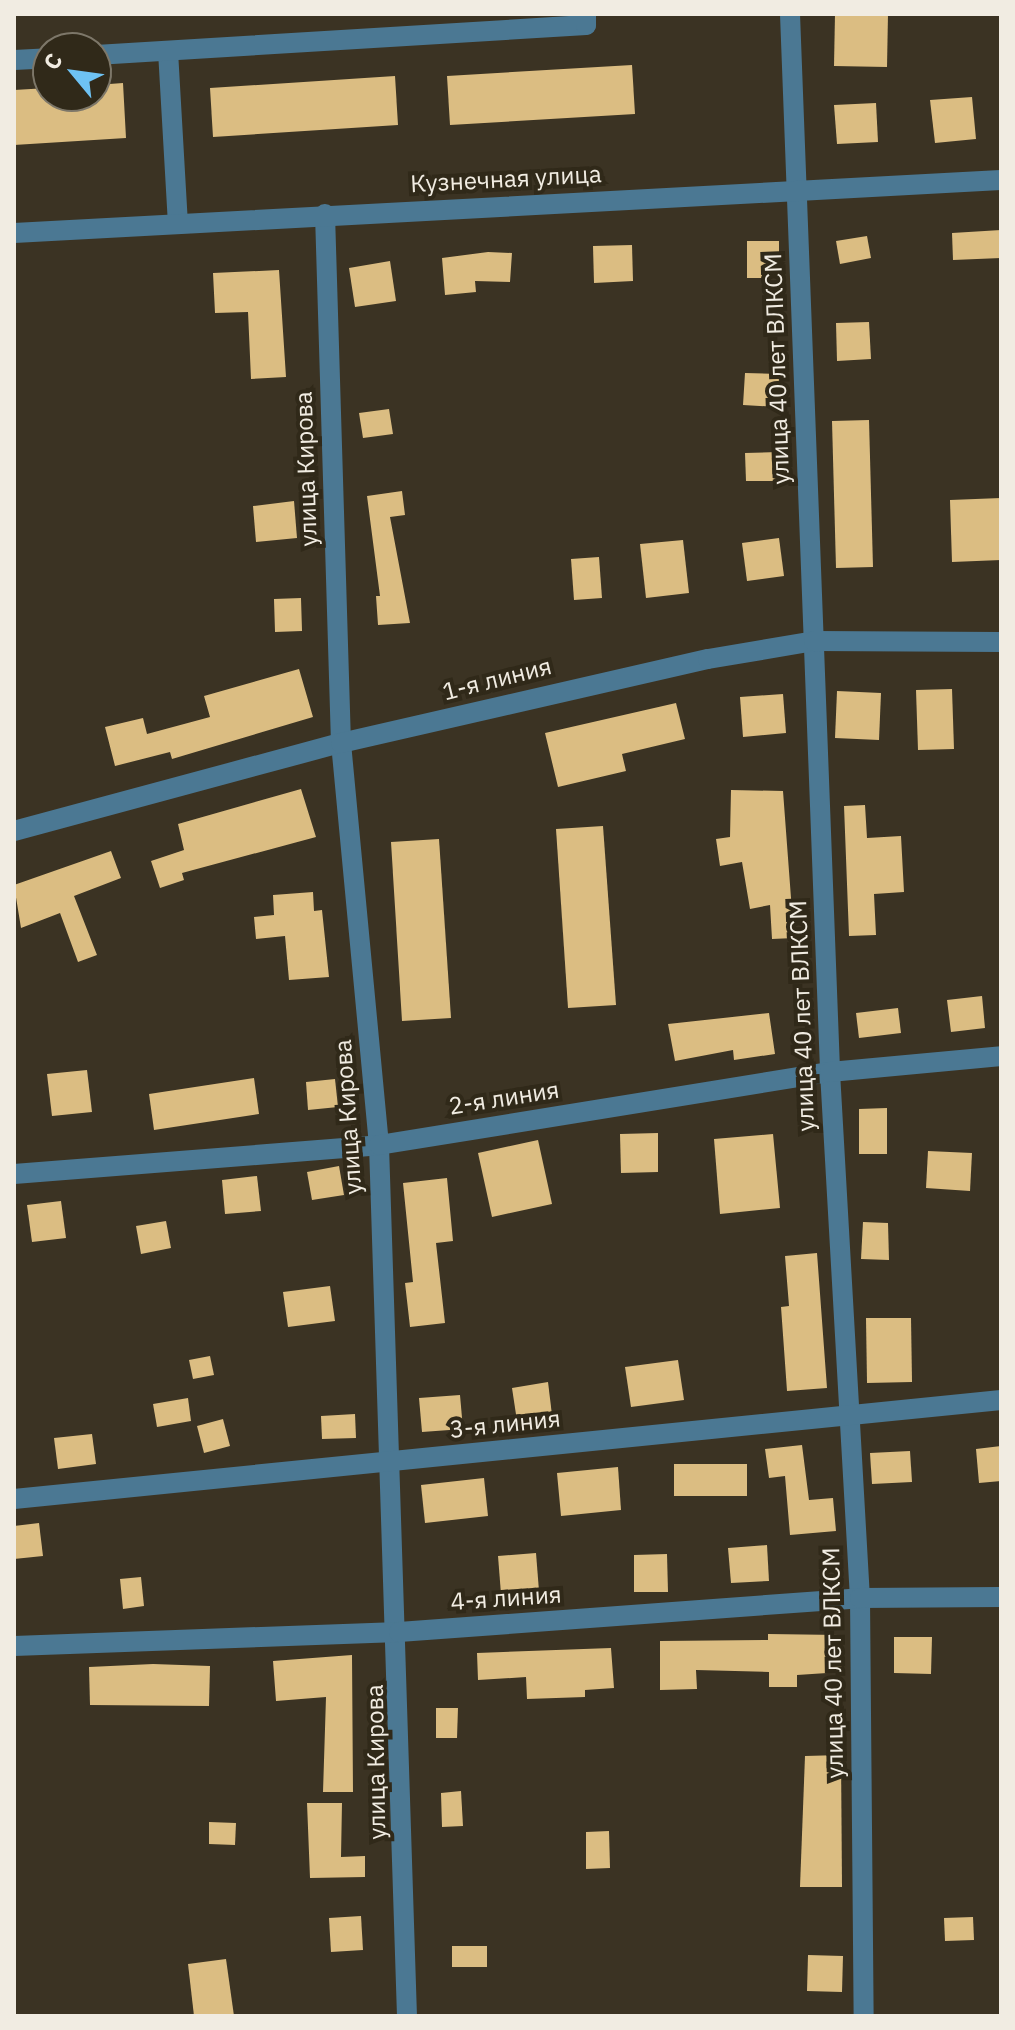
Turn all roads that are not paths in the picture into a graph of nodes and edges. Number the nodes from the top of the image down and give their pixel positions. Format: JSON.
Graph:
{"nodes":[{"id":1,"x":586,"y":14,"type":"edge"},
{"id":2,"x":790,"y":14,"type":"edge"},
{"id":3,"x":168,"y":51,"type":"junction"},
{"id":4,"x":112,"y":54,"type":"edge"},
{"id":5,"x":1001,"y":180,"type":"edge"},
{"id":6,"x":796,"y":191,"type":"junction"},
{"id":7,"x":325,"y":214,"type":"junction"},
{"id":8,"x":178,"y":223,"type":"junction"},
{"id":9,"x":14,"y":233,"type":"edge"},
{"id":10,"x":814,"y":641,"type":"junction"},
{"id":11,"x":1001,"y":642,"type":"edge"},
{"id":12,"x":341,"y":743,"type":"junction"},
{"id":13,"x":14,"y":831,"type":"edge"},
{"id":14,"x":1001,"y":1056,"type":"edge"},
{"id":15,"x":830,"y":1072,"type":"junction"},
{"id":16,"x":379,"y":1145,"type":"junction"},
{"id":17,"x":14,"y":1174,"type":"edge"},
{"id":18,"x":1001,"y":1400,"type":"edge"},
{"id":19,"x":847,"y":1414,"type":"junction"},
{"id":20,"x":387,"y":1462,"type":"junction"},
{"id":21,"x":14,"y":1499,"type":"edge"},
{"id":22,"x":1001,"y":1597,"type":"edge"},
{"id":23,"x":860,"y":1598,"type":"junction"},
{"id":24,"x":399,"y":1632,"type":"junction"},
{"id":25,"x":14,"y":1646,"type":"edge"},
{"id":26,"x":407,"y":2016,"type":"edge"},
{"id":27,"x":864,"y":2016,"type":"edge"}],
"edges":[{"from":1,"to":3,"type":"street"},
{"from":2,"to":6,"type":"street","name":"улица 40 лет ВЛКСМ"},
{"from":3,"to":4,"type":"street"},
{"from":3,"to":8,"type":"street"},
{"from":5,"to":6,"type":"street","name":"Кузнечная улица"},
{"from":6,"to":7,"type":"street","name":"Кузнечная улица"},
{"from":6,"to":10,"type":"street","name":"улица 40 лет ВЛКСМ"},
{"from":7,"to":8,"type":"street","name":"Кузнечная улица"},
{"from":7,"to":12,"type":"street","name":"улица Кирова"},
{"from":8,"to":9,"type":"street","name":"Кузнечная улица"},
{"from":10,"to":11,"type":"street","name":"1-я линия"},
{"from":10,"to":12,"type":"street","name":"1-я линия"},
{"from":10,"to":15,"type":"street","name":"улица 40 лет ВЛКСМ"},
{"from":12,"to":13,"type":"street","name":"1-я линия"},
{"from":12,"to":16,"type":"street","name":"улица Кирова"},
{"from":14,"to":15,"type":"street","name":"2-я линия"},
{"from":15,"to":16,"type":"street","name":"2-я линия"},
{"from":15,"to":19,"type":"street","name":"улица 40 лет ВЛКСМ"},
{"from":16,"to":17,"type":"street","name":"2-я линия"},
{"from":16,"to":20,"type":"street","name":"улица Кирова"},
{"from":18,"to":19,"type":"street","name":"3-я линия"},
{"from":19,"to":20,"type":"street","name":"3-я линия"},
{"from":19,"to":23,"type":"street","name":"улица 40 лет ВЛКСМ"},
{"from":20,"to":21,"type":"street","name":"3-я линия"},
{"from":20,"to":24,"type":"street","name":"улица Кирова"},
{"from":22,"to":23,"type":"street","name":"4-я линия"},
{"from":23,"to":24,"type":"street","name":"4-я линия"},
{"from":23,"to":27,"type":"street","name":"улица 40 лет ВЛКСМ"},
{"from":24,"to":25,"type":"street","name":"4-я линия"},
{"from":24,"to":26,"type":"street","name":"улица Кирова"}]}
